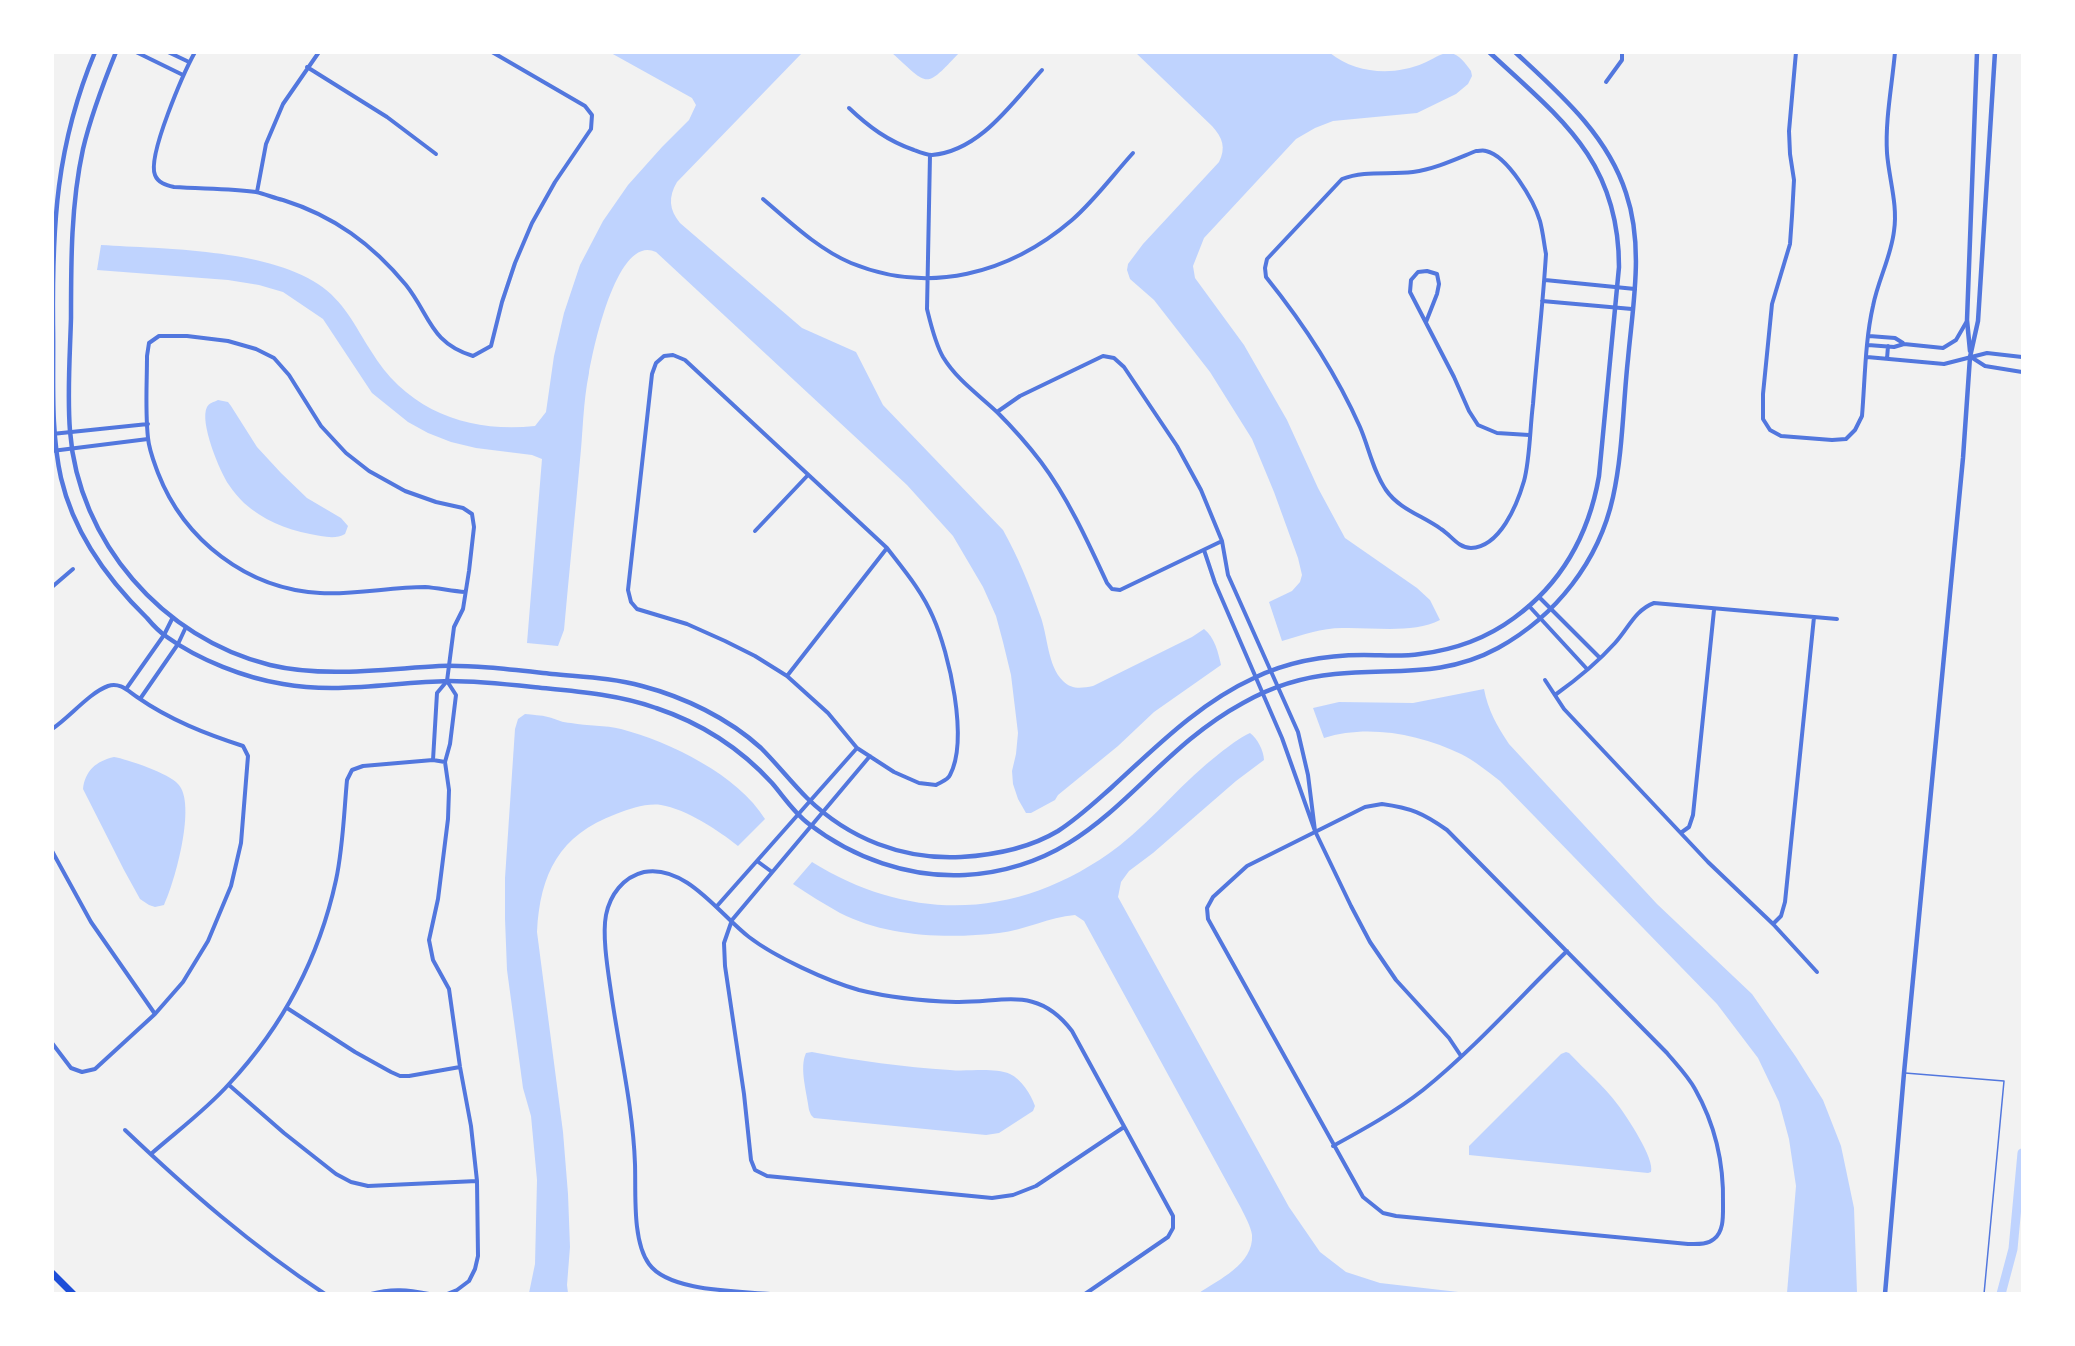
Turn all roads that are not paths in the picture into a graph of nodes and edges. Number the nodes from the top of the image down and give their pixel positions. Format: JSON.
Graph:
{"nodes":[{"id":1,"x":95,"y":52,"type":"edge"},
{"id":2,"x":116,"y":52,"type":"edge"},
{"id":3,"x":136,"y":52,"type":"edge"},
{"id":4,"x":168,"y":52,"type":"edge"},
{"id":5,"x":195,"y":52,"type":"edge"},
{"id":6,"x":318,"y":52,"type":"edge"},
{"id":7,"x":492,"y":52,"type":"edge"},
{"id":8,"x":1489,"y":52,"type":"edge"},
{"id":9,"x":1515,"y":52,"type":"edge"},
{"id":10,"x":1622,"y":52,"type":"edge"},
{"id":11,"x":1796,"y":52,"type":"edge"},
{"id":12,"x":1895,"y":52,"type":"edge"},
{"id":13,"x":1977,"y":52,"type":"edge"},
{"id":14,"x":1995,"y":52,"type":"edge"},
{"id":15,"x":189,"y":62,"type":"junction"},
{"id":16,"x":307,"y":67,"type":"junction"},
{"id":17,"x":1042,"y":70,"type":"dead end"},
{"id":18,"x":183,"y":75,"type":"junction"},
{"id":19,"x":1606,"y":82,"type":"dead end"},
{"id":20,"x":849,"y":108,"type":"dead end"},
{"id":21,"x":1133,"y":153,"type":"dead end"},
{"id":22,"x":436,"y":154,"type":"dead end"},
{"id":23,"x":930,"y":155,"type":"junction"},
{"id":24,"x":257,"y":192,"type":"junction"},
{"id":25,"x":763,"y":199,"type":"dead end"},
{"id":26,"x":927,"y":279,"type":"junction"},
{"id":27,"x":1545,"y":280,"type":"junction"},
{"id":28,"x":1617,"y":287,"type":"junction"},
{"id":29,"x":1635,"y":289,"type":"junction"},
{"id":30,"x":1542,"y":301,"type":"junction"},
{"id":31,"x":1616,"y":307,"type":"junction"},
{"id":32,"x":1632,"y":309,"type":"junction"},
{"id":33,"x":1967,"y":321,"type":"junction"},
{"id":34,"x":1426,"y":322,"type":"junction"},
{"id":35,"x":1869,"y":336,"type":"junction"},
{"id":36,"x":1904,"y":344,"type":"junction"},
{"id":37,"x":1868,"y":345,"type":"junction"},
{"id":38,"x":1888,"y":346,"type":"junction"},
{"id":39,"x":1867,"y":357,"type":"junction"},
{"id":40,"x":1970,"y":357,"type":"junction"},
{"id":41,"x":2022,"y":357,"type":"edge"},
{"id":42,"x":1887,"y":359,"type":"junction"},
{"id":43,"x":2022,"y":372,"type":"edge"},
{"id":44,"x":997,"y":412,"type":"junction"},
{"id":45,"x":148,"y":424,"type":"junction"},
{"id":46,"x":70,"y":432,"type":"junction"},
{"id":47,"x":53,"y":434,"type":"edge"},
{"id":48,"x":1530,"y":435,"type":"junction"},
{"id":49,"x":148,"y":439,"type":"junction"},
{"id":50,"x":72,"y":447,"type":"junction"},
{"id":51,"x":54,"y":450,"type":"edge"},
{"id":52,"x":808,"y":475,"type":"junction"},
{"id":53,"x":755,"y":531,"type":"dead end"},
{"id":54,"x":1222,"y":541,"type":"junction"},
{"id":55,"x":887,"y":548,"type":"junction"},
{"id":56,"x":1204,"y":550,"type":"junction"},
{"id":57,"x":73,"y":569,"type":"dead end"},
{"id":58,"x":52,"y":587,"type":"edge"},
{"id":59,"x":465,"y":592,"type":"junction"},
{"id":60,"x":1539,"y":597,"type":"junction"},
{"id":61,"x":1529,"y":606,"type":"junction"},
{"id":62,"x":1552,"y":609,"type":"junction"},
{"id":63,"x":1714,"y":610,"type":"junction"},
{"id":64,"x":1814,"y":617,"type":"junction"},
{"id":65,"x":172,"y":619,"type":"junction"},
{"id":66,"x":1540,"y":619,"type":"junction"},
{"id":67,"x":1837,"y":619,"type":"dead end"},
{"id":68,"x":185,"y":629,"type":"junction"},
{"id":69,"x":164,"y":635,"type":"junction"},
{"id":70,"x":178,"y":644,"type":"junction"},
{"id":71,"x":1600,"y":658,"type":"junction"},
{"id":72,"x":449,"y":666,"type":"junction"},
{"id":73,"x":1587,"y":669,"type":"junction"},
{"id":74,"x":1272,"y":671,"type":"junction"},
{"id":75,"x":787,"y":676,"type":"junction"},
{"id":76,"x":1255,"y":677,"type":"junction"},
{"id":77,"x":1545,"y":680,"type":"dead end"},
{"id":78,"x":447,"y":681,"type":"junction"},
{"id":79,"x":1278,"y":686,"type":"junction"},
{"id":80,"x":126,"y":689,"type":"junction"},
{"id":81,"x":1262,"y":693,"type":"junction"},
{"id":82,"x":1555,"y":695,"type":"junction"},
{"id":83,"x":140,"y":699,"type":"junction"},
{"id":84,"x":52,"y":729,"type":"edge"},
{"id":85,"x":857,"y":748,"type":"junction"},
{"id":86,"x":870,"y":756,"type":"junction"},
{"id":87,"x":433,"y":760,"type":"junction"},
{"id":88,"x":445,"y":762,"type":"junction"},
{"id":89,"x":810,"y":800,"type":"junction"},
{"id":90,"x":823,"y":812,"type":"junction"},
{"id":91,"x":797,"y":814,"type":"junction"},
{"id":92,"x":811,"y":826,"type":"junction"},
{"id":93,"x":1316,"y":831,"type":"junction"},
{"id":94,"x":1682,"y":832,"type":"junction"},
{"id":95,"x":52,"y":850,"type":"edge"},
{"id":96,"x":757,"y":861,"type":"junction"},
{"id":97,"x":772,"y":872,"type":"junction"},
{"id":98,"x":717,"y":906,"type":"junction"},
{"id":99,"x":732,"y":920,"type":"junction"},
{"id":100,"x":1773,"y":924,"type":"junction"},
{"id":101,"x":1567,"y":951,"type":"junction"},
{"id":102,"x":1817,"y":972,"type":"dead end"},
{"id":103,"x":287,"y":1008,"type":"junction"},
{"id":104,"x":155,"y":1014,"type":"junction"},
{"id":105,"x":52,"y":1043,"type":"edge"},
{"id":106,"x":1461,"y":1056,"type":"junction"},
{"id":107,"x":460,"y":1067,"type":"junction"},
{"id":108,"x":1904,"y":1073,"type":"junction"},
{"id":109,"x":229,"y":1085,"type":"junction"},
{"id":110,"x":1124,"y":1127,"type":"junction"},
{"id":111,"x":125,"y":1130,"type":"dead end"},
{"id":112,"x":1333,"y":1146,"type":"junction"},
{"id":113,"x":151,"y":1154,"type":"junction"},
{"id":114,"x":477,"y":1181,"type":"junction"},
{"id":115,"x":52,"y":1273,"type":"edge"},
{"id":116,"x":73,"y":1293,"type":"edge"},
{"id":117,"x":325,"y":1293,"type":"edge"},
{"id":118,"x":371,"y":1293,"type":"edge"},
{"id":119,"x":429,"y":1293,"type":"edge"},
{"id":120,"x":447,"y":1293,"type":"edge"},
{"id":121,"x":770,"y":1293,"type":"edge"},
{"id":122,"x":1085,"y":1293,"type":"edge"},
{"id":123,"x":1885,"y":1293,"type":"edge"},
{"id":124,"x":1984,"y":1293,"type":"edge"}],
"edges":[{"from":1,"to":47,"type":"street"},
{"from":2,"to":46,"type":"street"},
{"from":3,"to":18,"type":"street"},
{"from":4,"to":15,"type":"street"},
{"from":5,"to":15,"type":"street"},
{"from":6,"to":16,"type":"street"},
{"from":7,"to":24,"type":"street"},
{"from":8,"to":28,"type":"street"},
{"from":9,"to":29,"type":"street"},
{"from":10,"to":19,"type":"street"},
{"from":11,"to":39,"type":"street"},
{"from":12,"to":35,"type":"street"},
{"from":13,"to":33,"type":"street"},
{"from":14,"to":40,"type":"street"},
{"from":15,"to":18,"type":"street"},
{"from":16,"to":22,"type":"street"},
{"from":16,"to":24,"type":"street"},
{"from":17,"to":23,"type":"street"},
{"from":18,"to":24,"type":"street"},
{"from":20,"to":23,"type":"street"},
{"from":21,"to":26,"type":"street"},
{"from":23,"to":26,"type":"street"},
{"from":25,"to":26,"type":"street"},
{"from":26,"to":44,"type":"street"},
{"from":27,"to":28,"type":"street"},
{"from":27,"to":30,"type":"street"},
{"from":27,"to":48,"type":"street"},
{"from":28,"to":29,"type":"street"},
{"from":28,"to":31,"type":"street"},
{"from":29,"to":32,"type":"street"},
{"from":30,"to":31,"type":"street"},
{"from":30,"to":48,"type":"street"},
{"from":31,"to":32,"type":"street"},
{"from":31,"to":60,"type":"street"},
{"from":32,"to":62,"type":"street"},
{"from":33,"to":36,"type":"street"},
{"from":33,"to":40,"type":"street"},
{"from":34,"to":34,"type":"street"},
{"from":34,"to":48,"type":"street"},
{"from":35,"to":36,"type":"street"},
{"from":35,"to":37,"type":"street"},
{"from":36,"to":38,"type":"street"},
{"from":37,"to":38,"type":"street"},
{"from":37,"to":39,"type":"street"},
{"from":38,"to":42,"type":"street"},
{"from":39,"to":42,"type":"street"},
{"from":40,"to":41,"type":"street"},
{"from":40,"to":42,"type":"street"},
{"from":40,"to":43,"type":"street"},
{"from":40,"to":108,"type":"street"},
{"from":44,"to":54,"type":"street"},
{"from":44,"to":56,"type":"street"},
{"from":45,"to":46,"type":"street"},
{"from":45,"to":49,"type":"street"},
{"from":45,"to":59,"type":"street"},
{"from":46,"to":47,"type":"street"},
{"from":46,"to":50,"type":"street"},
{"from":47,"to":51,"type":"street"},
{"from":49,"to":50,"type":"street"},
{"from":49,"to":59,"type":"street"},
{"from":50,"to":51,"type":"street"},
{"from":50,"to":65,"type":"street"},
{"from":51,"to":69,"type":"street"},
{"from":52,"to":53,"type":"street"},
{"from":52,"to":55,"type":"street"},
{"from":52,"to":75,"type":"street"},
{"from":54,"to":56,"type":"street"},
{"from":54,"to":74,"type":"street"},
{"from":55,"to":75,"type":"street"},
{"from":55,"to":86,"type":"street"},
{"from":56,"to":76,"type":"street"},
{"from":57,"to":58,"type":"street"},
{"from":59,"to":72,"type":"street"},
{"from":60,"to":61,"type":"street"},
{"from":60,"to":62,"type":"street"},
{"from":61,"to":66,"type":"street"},
{"from":61,"to":74,"type":"street"},
{"from":62,"to":66,"type":"street"},
{"from":62,"to":71,"type":"street"},
{"from":63,"to":64,"type":"street"},
{"from":63,"to":71,"type":"street"},
{"from":63,"to":94,"type":"street"},
{"from":64,"to":67,"type":"street"},
{"from":64,"to":100,"type":"street"},
{"from":65,"to":68,"type":"street"},
{"from":65,"to":69,"type":"street"},
{"from":66,"to":73,"type":"street"},
{"from":66,"to":79,"type":"street"},
{"from":68,"to":70,"type":"street"},
{"from":68,"to":72,"type":"street"},
{"from":69,"to":70,"type":"street"},
{"from":69,"to":80,"type":"street"},
{"from":70,"to":78,"type":"street"},
{"from":70,"to":83,"type":"street"},
{"from":71,"to":73,"type":"street"},
{"from":72,"to":78,"type":"street"},
{"from":72,"to":89,"type":"street"},
{"from":73,"to":82,"type":"street"},
{"from":74,"to":76,"type":"street"},
{"from":74,"to":79,"type":"street"},
{"from":75,"to":85,"type":"street"},
{"from":76,"to":81,"type":"street"},
{"from":76,"to":90,"type":"street"},
{"from":77,"to":82,"type":"street"},
{"from":78,"to":87,"type":"street"},
{"from":78,"to":88,"type":"street"},
{"from":78,"to":91,"type":"street"},
{"from":79,"to":81,"type":"street"},
{"from":79,"to":93,"type":"street"},
{"from":80,"to":83,"type":"street"},
{"from":80,"to":84,"type":"street"},
{"from":81,"to":92,"type":"street"},
{"from":81,"to":93,"type":"street"},
{"from":82,"to":94,"type":"street"},
{"from":83,"to":104,"type":"street"},
{"from":85,"to":86,"type":"street"},
{"from":85,"to":89,"type":"street"},
{"from":86,"to":90,"type":"street"},
{"from":87,"to":88,"type":"street"},
{"from":87,"to":103,"type":"street"},
{"from":88,"to":107,"type":"street"},
{"from":89,"to":90,"type":"street"},
{"from":89,"to":91,"type":"street"},
{"from":90,"to":92,"type":"street"},
{"from":91,"to":92,"type":"street"},
{"from":91,"to":96,"type":"street"},
{"from":92,"to":97,"type":"street"},
{"from":93,"to":101,"type":"street"},
{"from":93,"to":106,"type":"street"},
{"from":93,"to":112,"type":"street"},
{"from":94,"to":100,"type":"street"},
{"from":95,"to":104,"type":"street"},
{"from":96,"to":97,"type":"street"},
{"from":96,"to":98,"type":"street"},
{"from":97,"to":99,"type":"street"},
{"from":98,"to":99,"type":"street"},
{"from":98,"to":121,"type":"street"},
{"from":99,"to":110,"type":"street"},
{"from":99,"to":110,"type":"street"},
{"from":100,"to":102,"type":"street"},
{"from":101,"to":106,"type":"street"},
{"from":101,"to":112,"type":"street"},
{"from":103,"to":107,"type":"street"},
{"from":103,"to":109,"type":"street"},
{"from":104,"to":105,"type":"street"},
{"from":106,"to":112,"type":"street"},
{"from":107,"to":114,"type":"street"},
{"from":108,"to":123,"type":"street"},
{"from":108,"to":124,"type":"lane"},
{"from":109,"to":113,"type":"street"},
{"from":109,"to":114,"type":"street"},
{"from":110,"to":122,"type":"street"},
{"from":111,"to":113,"type":"street"},
{"from":113,"to":117,"type":"street"},
{"from":114,"to":120,"type":"street"},
{"from":115,"to":116,"type":"highway"},
{"from":118,"to":119,"type":"street"}]}
